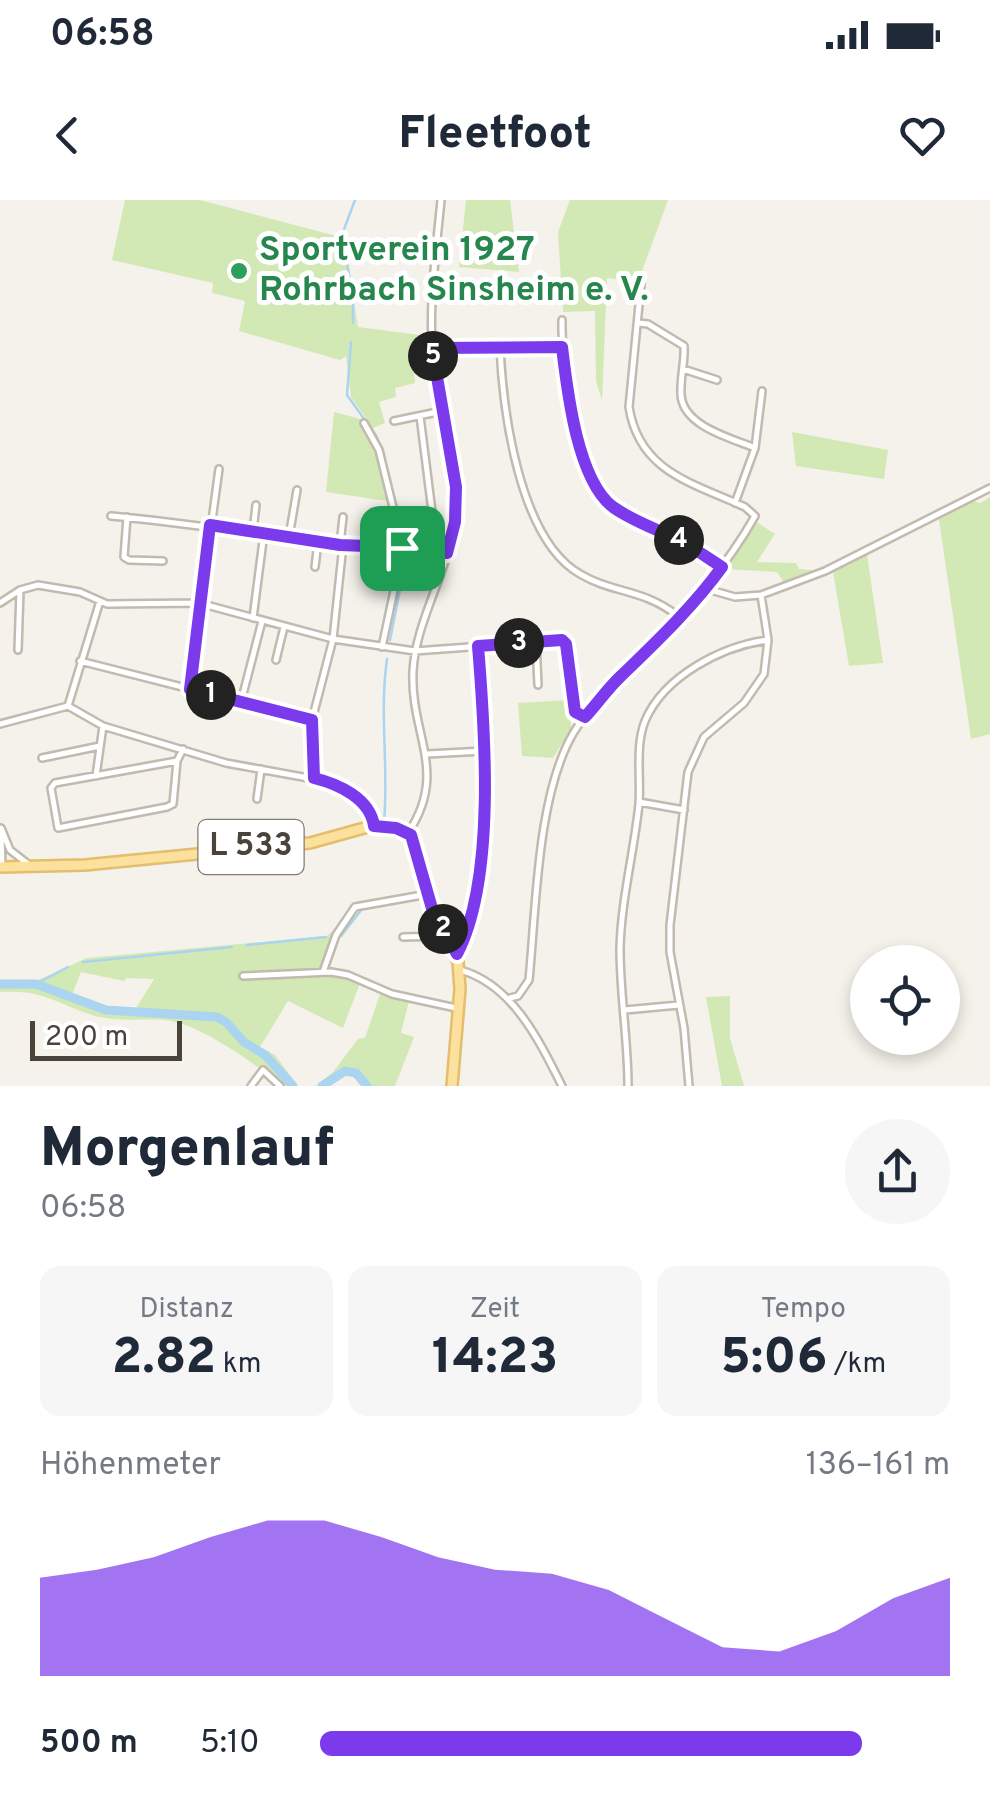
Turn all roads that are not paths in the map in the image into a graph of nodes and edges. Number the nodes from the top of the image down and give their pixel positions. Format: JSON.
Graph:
{"nodes":[{"id":1,"x":441,"y":200,"type":"edge"},
{"id":2,"x":640,"y":284,"type":"dead end"},
{"id":3,"x":562,"y":320,"type":"dead end"},
{"id":4,"x":637,"y":323,"type":"junction"},
{"id":5,"x":562,"y":347,"type":"junction"},
{"id":6,"x":432,"y":348,"type":"junction"},
{"id":7,"x":500,"y":348,"type":"junction"},
{"id":8,"x":683,"y":369,"type":"junction"},
{"id":9,"x":718,"y":380,"type":"dead end"},
{"id":10,"x":762,"y":392,"type":"dead end"},
{"id":11,"x":442,"y":411,"type":"junction"},
{"id":12,"x":420,"y":416,"type":"junction"},
{"id":13,"x":394,"y":421,"type":"dead end"},
{"id":14,"x":364,"y":423,"type":"dead end"},
{"id":15,"x":755,"y":448,"type":"junction"},
{"id":16,"x":219,"y":469,"type":"dead end"},
{"id":17,"x":990,"y":488,"type":"edge"},
{"id":18,"x":296,"y":490,"type":"dead end"},
{"id":19,"x":735,"y":503,"type":"junction"},
{"id":20,"x":256,"y":505,"type":"dead end"},
{"id":21,"x":111,"y":516,"type":"dead end"},
{"id":22,"x":127,"y":517,"type":"junction"},
{"id":23,"x":344,"y":517,"type":"dead end"},
{"id":24,"x":210,"y":525,"type":"junction"},
{"id":25,"x":253,"y":531,"type":"junction"},
{"id":26,"x":264,"y":534,"type":"junction"},
{"id":27,"x":290,"y":538,"type":"junction"},
{"id":28,"x":318,"y":542,"type":"junction"},
{"id":29,"x":342,"y":545,"type":"junction"},
{"id":30,"x":402,"y":548,"type":"junction"},
{"id":31,"x":438,"y":552,"type":"junction"},
{"id":32,"x":447,"y":553,"type":"junction"},
{"id":33,"x":164,"y":561,"type":"dead end"},
{"id":34,"x":315,"y":567,"type":"dead end"},
{"id":35,"x":722,"y":567,"type":"junction"},
{"id":36,"x":707,"y":589,"type":"junction"},
{"id":37,"x":20,"y":590,"type":"junction"},
{"id":38,"x":761,"y":595,"type":"junction"},
{"id":39,"x":100,"y":602,"type":"junction"},
{"id":40,"x":0,"y":603,"type":"edge"},
{"id":41,"x":199,"y":603,"type":"junction"},
{"id":42,"x":678,"y":616,"type":"junction"},
{"id":43,"x":252,"y":618,"type":"junction"},
{"id":44,"x":262,"y":620,"type":"junction"},
{"id":45,"x":284,"y":627,"type":"junction"},
{"id":46,"x":333,"y":639,"type":"junction"},
{"id":47,"x":768,"y":640,"type":"junction"},
{"id":48,"x":536,"y":642,"type":"junction"},
{"id":49,"x":478,"y":646,"type":"junction"},
{"id":50,"x":382,"y":647,"type":"junction"},
{"id":51,"x":18,"y":650,"type":"dead end"},
{"id":52,"x":415,"y":651,"type":"junction"},
{"id":53,"x":276,"y":660,"type":"dead end"},
{"id":54,"x":80,"y":661,"type":"junction"},
{"id":55,"x":538,"y":686,"type":"dead end"},
{"id":56,"x":190,"y":689,"type":"junction"},
{"id":57,"x":240,"y":702,"type":"junction"},
{"id":58,"x":68,"y":706,"type":"junction"},
{"id":59,"x":575,"y":712,"type":"junction"},
{"id":60,"x":585,"y":717,"type":"junction"},
{"id":61,"x":312,"y":720,"type":"junction"},
{"id":62,"x":0,"y":724,"type":"edge"},
{"id":63,"x":102,"y":726,"type":"junction"},
{"id":64,"x":575,"y":731,"type":"junction"},
{"id":65,"x":100,"y":746,"type":"junction"},
{"id":66,"x":183,"y":749,"type":"junction"},
{"id":67,"x":484,"y":751,"type":"junction"},
{"id":68,"x":426,"y":754,"type":"junction"},
{"id":69,"x":42,"y":758,"type":"dead end"},
{"id":70,"x":177,"y":761,"type":"junction"},
{"id":71,"x":261,"y":770,"type":"junction"},
{"id":72,"x":96,"y":776,"type":"junction"},
{"id":73,"x":314,"y":778,"type":"junction"},
{"id":74,"x":258,"y":798,"type":"dead end"},
{"id":75,"x":639,"y":802,"type":"junction"},
{"id":76,"x":684,"y":810,"type":"junction"},
{"id":77,"x":381,"y":826,"type":"junction"},
{"id":78,"x":0,"y":827,"type":"edge"},
{"id":79,"x":408,"y":834,"type":"junction"},
{"id":80,"x":10,"y":850,"type":"junction"},
{"id":81,"x":35,"y":866,"type":"junction"},
{"id":82,"x":4,"y":867,"type":"edge"},
{"id":83,"x":428,"y":894,"type":"junction"},
{"id":84,"x":447,"y":936,"type":"junction"},
{"id":85,"x":403,"y":938,"type":"dead end"},
{"id":86,"x":457,"y":954,"type":"junction"},
{"id":87,"x":460,"y":970,"type":"junction"},
{"id":88,"x":323,"y":972,"type":"junction"},
{"id":89,"x":243,"y":976,"type":"dead end"},
{"id":90,"x":510,"y":998,"type":"junction"},
{"id":91,"x":679,"y":1005,"type":"junction"},
{"id":92,"x":459,"y":1008,"type":"junction"},
{"id":93,"x":625,"y":1010,"type":"junction"},
{"id":94,"x":252,"y":1086,"type":"edge"},
{"id":95,"x":280,"y":1086,"type":"edge"},
{"id":96,"x":452,"y":1086,"type":"edge"},
{"id":97,"x":562,"y":1086,"type":"edge"},
{"id":98,"x":628,"y":1086,"type":"edge"},
{"id":99,"x":689,"y":1086,"type":"edge"}],
"edges":[{"from":1,"to":6,"type":"street"},
{"from":2,"to":4,"type":"street"},
{"from":3,"to":5,"type":"street"},
{"from":4,"to":8,"type":"street"},
{"from":4,"to":19,"type":"street"},
{"from":5,"to":7,"type":"street"},
{"from":5,"to":35,"type":"street"},
{"from":6,"to":7,"type":"street"},
{"from":6,"to":11,"type":"street"},
{"from":7,"to":42,"type":"street"},
{"from":8,"to":9,"type":"street"},
{"from":8,"to":15,"type":"street"},
{"from":10,"to":15,"type":"street"},
{"from":11,"to":12,"type":"street"},
{"from":11,"to":32,"type":"street"},
{"from":12,"to":13,"type":"street"},
{"from":12,"to":31,"type":"street"},
{"from":14,"to":30,"type":"street"},
{"from":15,"to":19,"type":"street"},
{"from":16,"to":24,"type":"street"},
{"from":17,"to":38,"type":"street"},
{"from":18,"to":27,"type":"street"},
{"from":19,"to":35,"type":"street"},
{"from":20,"to":25,"type":"street"},
{"from":21,"to":22,"type":"street"},
{"from":22,"to":24,"type":"street"},
{"from":22,"to":33,"type":"street"},
{"from":23,"to":29,"type":"street"},
{"from":24,"to":25,"type":"street"},
{"from":24,"to":41,"type":"street"},
{"from":25,"to":26,"type":"street"},
{"from":26,"to":27,"type":"street"},
{"from":26,"to":43,"type":"street"},
{"from":27,"to":28,"type":"street"},
{"from":28,"to":29,"type":"street"},
{"from":28,"to":34,"type":"street"},
{"from":29,"to":30,"type":"street"},
{"from":29,"to":46,"type":"street"},
{"from":30,"to":31,"type":"street"},
{"from":30,"to":50,"type":"street"},
{"from":31,"to":32,"type":"street"},
{"from":32,"to":52,"type":"street"},
{"from":35,"to":36,"type":"street"},
{"from":36,"to":38,"type":"street"},
{"from":36,"to":42,"type":"street"},
{"from":37,"to":39,"type":"street"},
{"from":37,"to":40,"type":"street"},
{"from":37,"to":51,"type":"street"},
{"from":38,"to":47,"type":"street"},
{"from":39,"to":41,"type":"street"},
{"from":39,"to":54,"type":"street"},
{"from":41,"to":43,"type":"street"},
{"from":41,"to":56,"type":"street"},
{"from":42,"to":60,"type":"street"},
{"from":43,"to":44,"type":"street"},
{"from":44,"to":45,"type":"street"},
{"from":44,"to":57,"type":"street"},
{"from":45,"to":46,"type":"street"},
{"from":45,"to":53,"type":"street"},
{"from":46,"to":50,"type":"street"},
{"from":46,"to":61,"type":"street"},
{"from":47,"to":75,"type":"street"},
{"from":47,"to":76,"type":"street"},
{"from":48,"to":49,"type":"street"},
{"from":48,"to":55,"type":"street"},
{"from":48,"to":59,"type":"street"},
{"from":49,"to":52,"type":"street"},
{"from":49,"to":67,"type":"street"},
{"from":50,"to":52,"type":"street"},
{"from":52,"to":68,"type":"street"},
{"from":54,"to":56,"type":"street"},
{"from":54,"to":58,"type":"street"},
{"from":56,"to":57,"type":"street"},
{"from":57,"to":61,"type":"street"},
{"from":58,"to":62,"type":"street"},
{"from":58,"to":63,"type":"street"},
{"from":59,"to":60,"type":"street"},
{"from":59,"to":64,"type":"street"},
{"from":60,"to":64,"type":"street"},
{"from":61,"to":73,"type":"street"},
{"from":63,"to":65,"type":"street"},
{"from":63,"to":66,"type":"street"},
{"from":64,"to":90,"type":"street"},
{"from":65,"to":69,"type":"street"},
{"from":65,"to":72,"type":"street"},
{"from":66,"to":70,"type":"street"},
{"from":66,"to":71,"type":"street"},
{"from":67,"to":68,"type":"street"},
{"from":67,"to":86,"type":"street"},
{"from":68,"to":79,"type":"street"},
{"from":70,"to":72,"type":"street"},
{"from":70,"to":72,"type":"street"},
{"from":71,"to":73,"type":"street"},
{"from":71,"to":74,"type":"street"},
{"from":73,"to":77,"type":"street"},
{"from":75,"to":76,"type":"street"},
{"from":75,"to":93,"type":"street"},
{"from":76,"to":91,"type":"street"},
{"from":77,"to":79,"type":"main road"},
{"from":77,"to":81,"type":"main road","number":"L 533"},
{"from":78,"to":80,"type":"street"},
{"from":78,"to":82,"type":"street"},
{"from":79,"to":83,"type":"main road"},
{"from":80,"to":81,"type":"street"},
{"from":80,"to":82,"type":"street"},
{"from":81,"to":82,"type":"main road","number":"L 533"},
{"from":83,"to":84,"type":"main road"},
{"from":83,"to":88,"type":"street"},
{"from":84,"to":85,"type":"street"},
{"from":84,"to":86,"type":"main road"},
{"from":86,"to":87,"type":"main road"},
{"from":87,"to":90,"type":"street"},
{"from":87,"to":92,"type":"main road"},
{"from":88,"to":89,"type":"street"},
{"from":88,"to":92,"type":"street"},
{"from":90,"to":97,"type":"street"},
{"from":91,"to":93,"type":"street"},
{"from":91,"to":99,"type":"street"},
{"from":92,"to":96,"type":"main road"},
{"from":93,"to":98,"type":"street"},
{"from":94,"to":95,"type":"street"}]}
